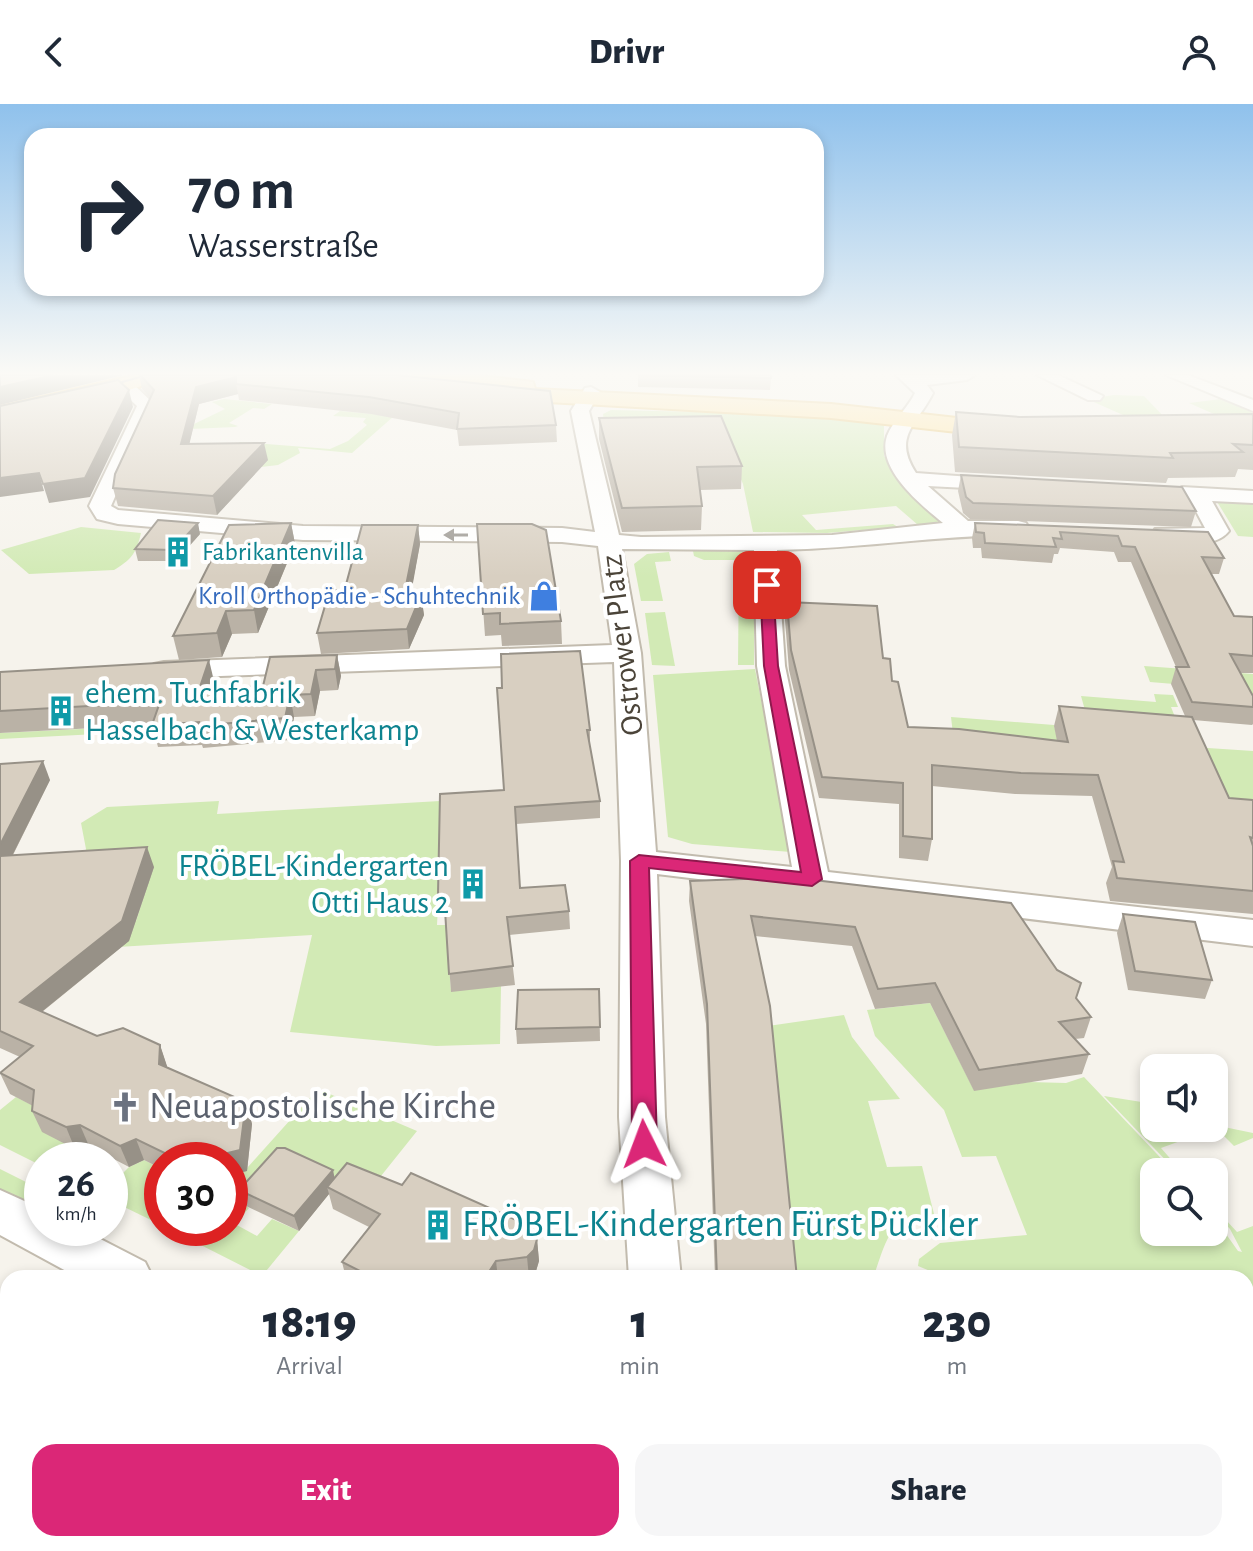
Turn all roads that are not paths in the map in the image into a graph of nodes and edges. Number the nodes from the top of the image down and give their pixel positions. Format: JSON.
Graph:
{"nodes":[{"id":1,"x":128,"y":443,"type":"edge"},
{"id":2,"x":587,"y":443,"type":"edge"},
{"id":3,"x":896,"y":443,"type":"edge"},
{"id":4,"x":910,"y":479,"type":"junction"},
{"id":5,"x":1034,"y":485,"type":"edge"},
{"id":6,"x":1154,"y":492,"type":"edge"},
{"id":7,"x":1197,"y":494,"type":"junction"},
{"id":8,"x":1253,"y":497,"type":"edge"},
{"id":9,"x":963,"y":528,"type":"junction"},
{"id":10,"x":1036,"y":528,"type":"edge"},
{"id":11,"x":1146,"y":534,"type":"edge"},
{"id":12,"x":608,"y":540,"type":"junction"},
{"id":13,"x":765,"y":543,"type":"junction"},
{"id":14,"x":627,"y":653,"type":"junction"},
{"id":15,"x":133,"y":672,"type":"edge"},
{"id":16,"x":639,"y":861,"type":"junction"},
{"id":17,"x":812,"y":879,"type":"junction"},
{"id":18,"x":1253,"y":933,"type":"edge"},
{"id":19,"x":0,"y":1211,"type":"edge"},
{"id":20,"x":112,"y":1270,"type":"edge"},
{"id":21,"x":654,"y":1270,"type":"edge"}],
"edges":[{"from":12,"to":1,"type":"street","one_way":true},
{"from":2,"to":12,"type":"street"},
{"from":3,"to":4,"type":"street"},
{"from":4,"to":5,"type":"street"},
{"from":4,"to":9,"type":"street"},
{"from":6,"to":7,"type":"street"},
{"from":7,"to":8,"type":"street"},
{"from":7,"to":11,"type":"street"},
{"from":9,"to":10,"type":"street","name":"Ostrower Platz"},
{"from":9,"to":13,"type":"street","name":"Ostrower Platz"},
{"from":12,"to":13,"type":"street","name":"Ostrower Platz"},
{"from":12,"to":14,"type":"street","name":"Ostrower Platz"},
{"from":13,"to":17,"type":"street"},
{"from":14,"to":15,"type":"street"},
{"from":14,"to":16,"type":"street","name":"Ostrower Platz"},
{"from":16,"to":17,"type":"street"},
{"from":16,"to":21,"type":"street","name":"Ostrower Platz"},
{"from":17,"to":18,"type":"street"},
{"from":19,"to":20,"type":"street"}]}
